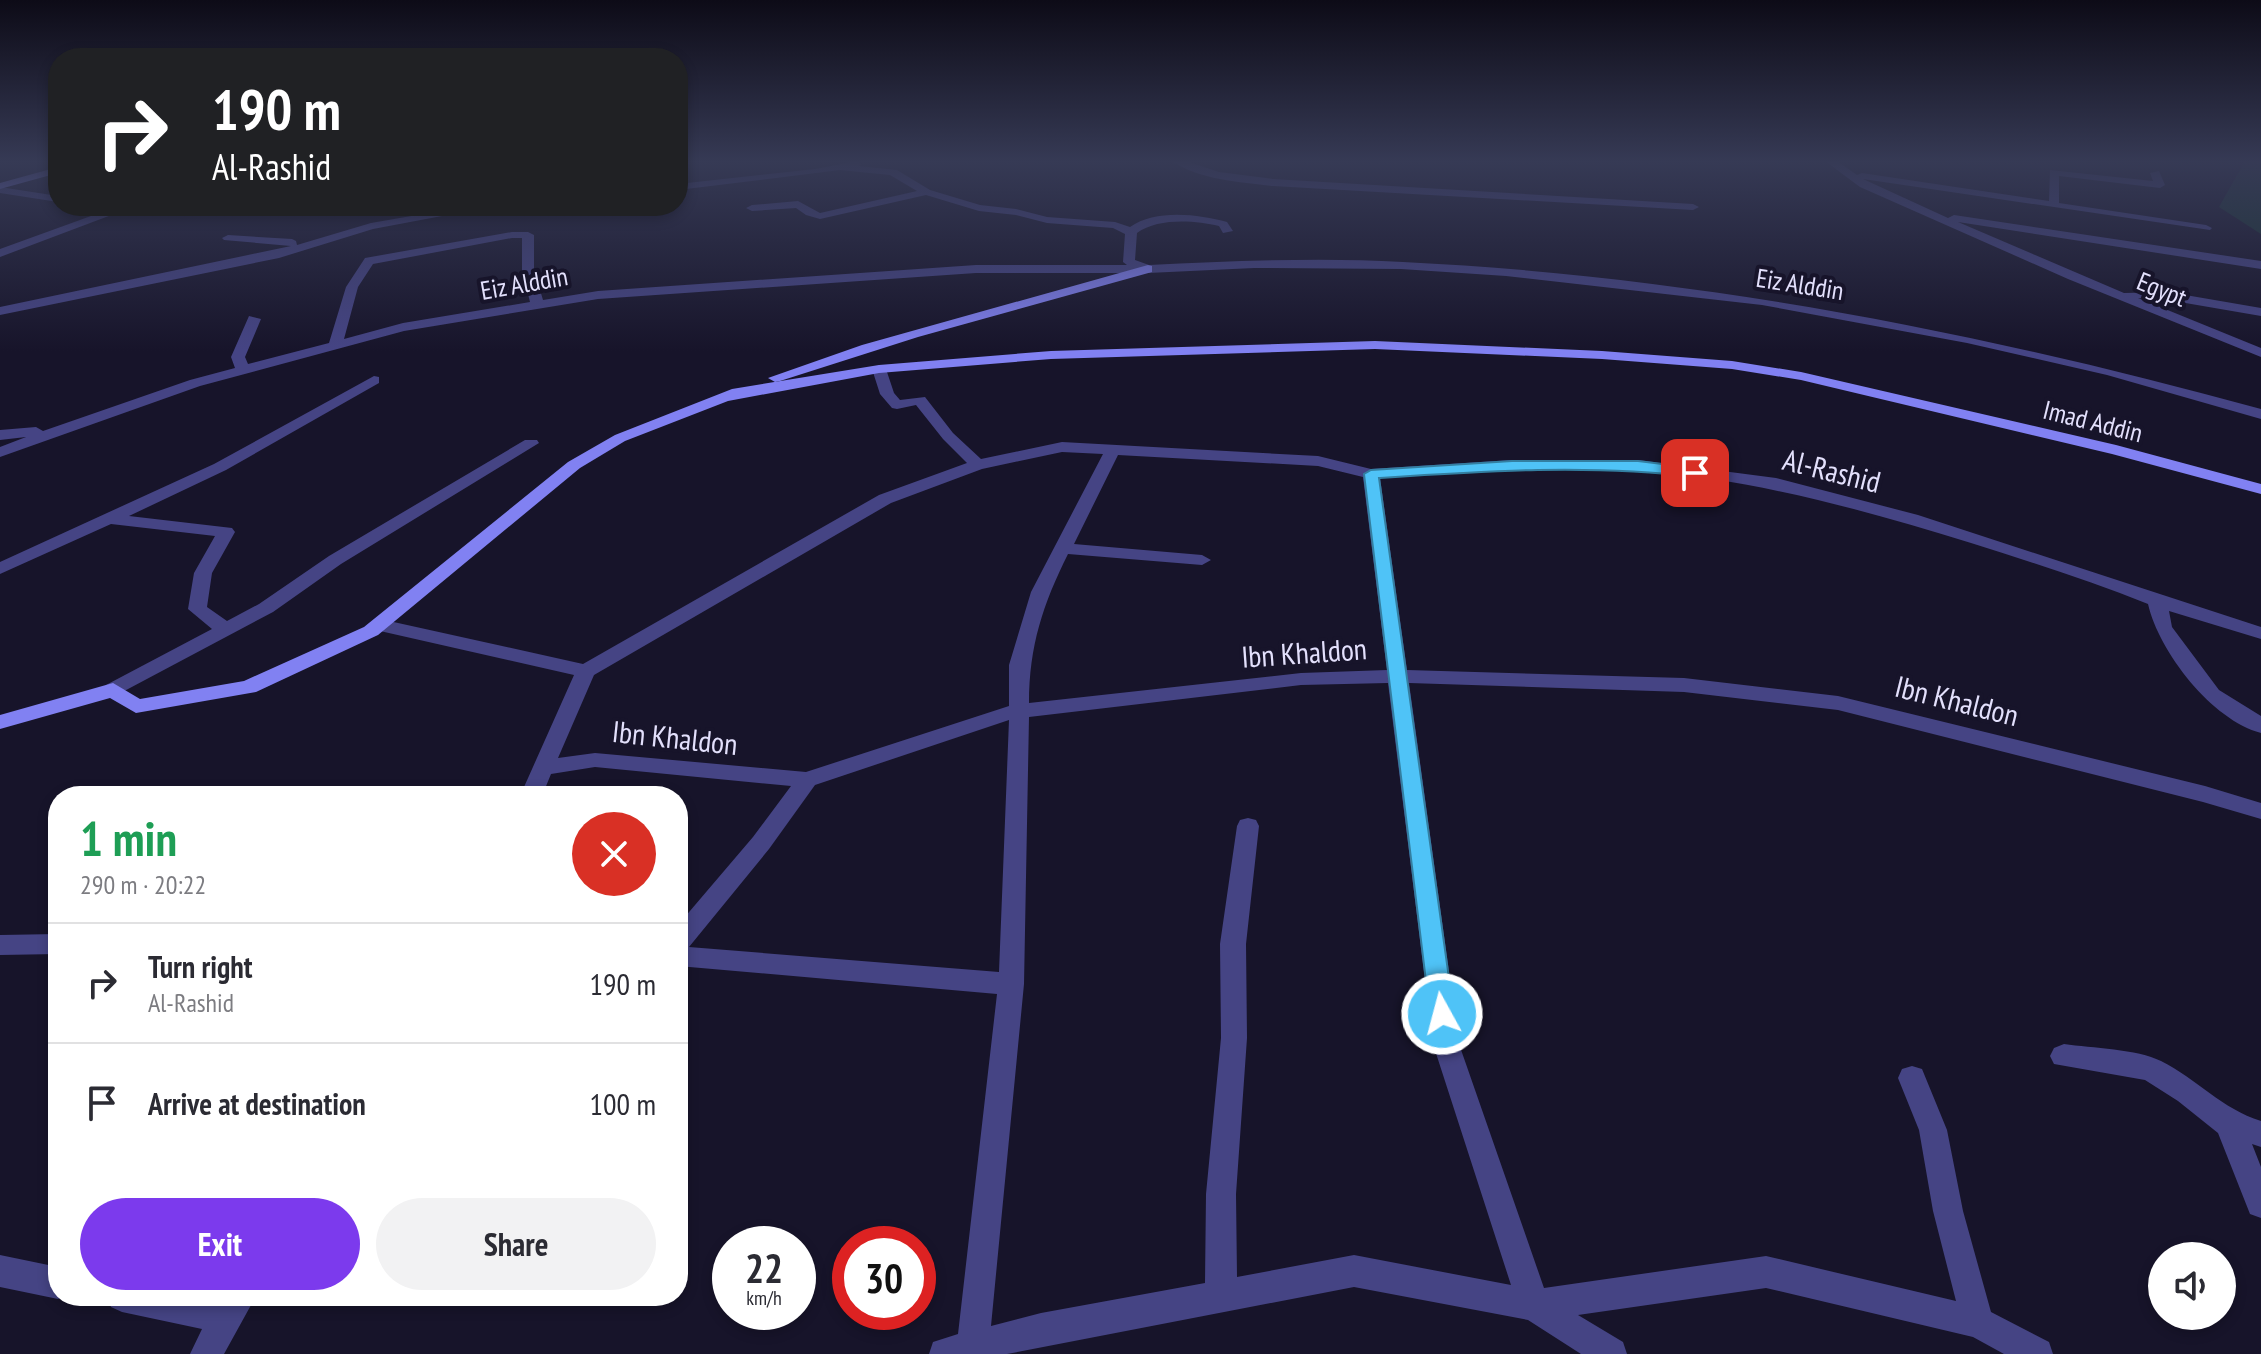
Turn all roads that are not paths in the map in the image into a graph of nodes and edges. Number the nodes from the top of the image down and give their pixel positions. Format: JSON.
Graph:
{"nodes":[{"id":1,"x":80,"y":224,"type":"edge"},
{"id":2,"x":382,"y":224,"type":"edge"},
{"id":3,"x":1105,"y":224,"type":"edge"},
{"id":4,"x":1142,"y":224,"type":"edge"},
{"id":5,"x":1223,"y":224,"type":"edge"},
{"id":6,"x":1954,"y":224,"type":"edge"},
{"id":7,"x":1996,"y":224,"type":"edge"},
{"id":8,"x":2181,"y":224,"type":"edge"},
{"id":9,"x":2206,"y":228,"type":"dead end"},
{"id":10,"x":1227,"y":231,"type":"dead end"},
{"id":11,"x":1131,"y":232,"type":"junction"},
{"id":12,"x":228,"y":238,"type":"dead end"},
{"id":13,"x":308,"y":245,"type":"junction"},
{"id":14,"x":0,"y":253,"type":"edge"},
{"id":15,"x":2261,"y":265,"type":"edge"},
{"id":16,"x":1148,"y":269,"type":"junction"},
{"id":17,"x":2113,"y":293,"type":"junction"},
{"id":18,"x":538,"y":306,"type":"junction"},
{"id":19,"x":0,"y":311,"type":"edge"},
{"id":20,"x":2261,"y":312,"type":"edge"},
{"id":21,"x":254,"y":319,"type":"dead end"},
{"id":22,"x":335,"y":346,"type":"junction"},
{"id":23,"x":2261,"y":353,"type":"edge"},
{"id":24,"x":879,"y":369,"type":"junction"},
{"id":25,"x":243,"y":370,"type":"junction"},
{"id":26,"x":374,"y":380,"type":"dead end"},
{"id":27,"x":724,"y":397,"type":"junction"},
{"id":28,"x":2261,"y":414,"type":"edge"},
{"id":29,"x":60,"y":431,"type":"junction"},
{"id":30,"x":0,"y":435,"type":"edge"},
{"id":31,"x":531,"y":443,"type":"dead end"},
{"id":32,"x":1113,"y":450,"type":"junction"},
{"id":33,"x":0,"y":452,"type":"edge"},
{"id":34,"x":978,"y":465,"type":"junction"},
{"id":35,"x":1371,"y":474,"type":"junction"},
{"id":36,"x":2261,"y":489,"type":"edge"},
{"id":37,"x":113,"y":519,"type":"junction"},
{"id":38,"x":1063,"y":548,"type":"junction"},
{"id":39,"x":1202,"y":560,"type":"dead end"},
{"id":40,"x":0,"y":569,"type":"edge"},
{"id":41,"x":2157,"y":601,"type":"junction"},
{"id":42,"x":380,"y":625,"type":"junction"},
{"id":43,"x":226,"y":630,"type":"junction"},
{"id":44,"x":2261,"y":633,"type":"edge"},
{"id":45,"x":586,"y":671,"type":"junction"},
{"id":46,"x":1398,"y":676,"type":"junction"},
{"id":47,"x":113,"y":690,"type":"junction"},
{"id":48,"x":1019,"y":712,"type":"junction"},
{"id":49,"x":0,"y":722,"type":"edge"},
{"id":50,"x":2261,"y":726,"type":"edge"},
{"id":51,"x":543,"y":768,"type":"junction"},
{"id":52,"x":807,"y":780,"type":"junction"},
{"id":53,"x":535,"y":786,"type":"edge"},
{"id":54,"x":2261,"y":811,"type":"edge"},
{"id":55,"x":1248,"y":826,"type":"dead end"},
{"id":56,"x":688,"y":930,"type":"edge"},
{"id":57,"x":48,"y":944,"type":"edge"},
{"id":58,"x":0,"y":945,"type":"edge"},
{"id":59,"x":688,"y":957,"type":"edge"},
{"id":60,"x":1011,"y":984,"type":"junction"},
{"id":61,"x":2064,"y":1056,"type":"dead end"},
{"id":62,"x":1912,"y":1078,"type":"dead end"},
{"id":63,"x":2229,"y":1124,"type":"junction"},
{"id":64,"x":2261,"y":1134,"type":"edge"},
{"id":65,"x":2261,"y":1204,"type":"edge"},
{"id":66,"x":4,"y":1277,"type":"edge"},
{"id":67,"x":48,"y":1282,"type":"edge"},
{"id":68,"x":1221,"y":1295,"type":"junction"},
{"id":69,"x":1534,"y":1305,"type":"junction"},
{"id":70,"x":233,"y":1307,"type":"edge"},
{"id":71,"x":1978,"y":1322,"type":"junction"},
{"id":72,"x":959,"y":1350,"type":"edge"},
{"id":73,"x":206,"y":1354,"type":"edge"},
{"id":74,"x":1611,"y":1354,"type":"edge"},
{"id":75,"x":2037,"y":1354,"type":"edge"}],
"edges":[{"from":1,"to":14,"type":"street"},
{"from":2,"to":13,"type":"street"},
{"from":3,"to":11,"type":"street"},
{"from":4,"to":11,"type":"street"},
{"from":5,"to":10,"type":"street"},
{"from":6,"to":17,"type":"street","name":"Egypt"},
{"from":7,"to":15,"type":"street"},
{"from":8,"to":9,"type":"street"},
{"from":11,"to":16,"type":"street"},
{"from":12,"to":13,"type":"street"},
{"from":13,"to":19,"type":"street"},
{"from":16,"to":18,"type":"street","name":"Eiz Alddin"},
{"from":16,"to":27,"type":"street"},
{"from":16,"to":28,"type":"street","name":"Eiz Alddin"},
{"from":17,"to":20,"type":"street"},
{"from":17,"to":23,"type":"street","name":"Egypt"},
{"from":18,"to":22,"type":"street","name":"Eiz Alddin"},
{"from":18,"to":22,"type":"street"},
{"from":21,"to":25,"type":"street"},
{"from":22,"to":25,"type":"street","name":"Eiz Alddin"},
{"from":24,"to":27,"type":"street","name":"Imad Addin"},
{"from":24,"to":34,"type":"street"},
{"from":24,"to":36,"type":"street","name":"Imad Addin"},
{"from":25,"to":29,"type":"street","name":"Eiz Alddin"},
{"from":26,"to":37,"type":"street"},
{"from":27,"to":42,"type":"street"},
{"from":29,"to":30,"type":"street"},
{"from":29,"to":33,"type":"street","name":"Eiz Alddin"},
{"from":31,"to":43,"type":"street"},
{"from":32,"to":34,"type":"street","name":"Al-Rashid"},
{"from":32,"to":35,"type":"street","name":"Al-Rashid"},
{"from":32,"to":38,"type":"street"},
{"from":34,"to":45,"type":"street","name":"Al-Rashid"},
{"from":35,"to":41,"type":"street","name":"Al-Rashid"},
{"from":35,"to":46,"type":"street"},
{"from":37,"to":40,"type":"street"},
{"from":37,"to":43,"type":"street"},
{"from":38,"to":39,"type":"street"},
{"from":38,"to":48,"type":"street"},
{"from":41,"to":44,"type":"street","name":"Al-Rashid"},
{"from":41,"to":50,"type":"street"},
{"from":42,"to":45,"type":"street"},
{"from":42,"to":47,"type":"street"},
{"from":43,"to":47,"type":"street"},
{"from":45,"to":51,"type":"street"},
{"from":46,"to":48,"type":"street","name":"Ibn Khaldon"},
{"from":46,"to":54,"type":"street","name":"Ibn Khaldon"},
{"from":46,"to":69,"type":"street"},
{"from":47,"to":49,"type":"street"},
{"from":48,"to":52,"type":"street","name":"Ibn Khaldon"},
{"from":48,"to":60,"type":"street"},
{"from":51,"to":52,"type":"street","name":"Ibn Khaldon"},
{"from":51,"to":53,"type":"street"},
{"from":52,"to":56,"type":"street"},
{"from":55,"to":68,"type":"street"},
{"from":57,"to":58,"type":"street"},
{"from":59,"to":60,"type":"street"},
{"from":60,"to":72,"type":"street"},
{"from":61,"to":63,"type":"street"},
{"from":62,"to":71,"type":"street"},
{"from":63,"to":64,"type":"street"},
{"from":63,"to":65,"type":"street"},
{"from":66,"to":67,"type":"street"},
{"from":68,"to":69,"type":"street"},
{"from":68,"to":72,"type":"street"},
{"from":69,"to":71,"type":"street"},
{"from":69,"to":74,"type":"street"},
{"from":70,"to":73,"type":"street"},
{"from":71,"to":75,"type":"street"}]}
